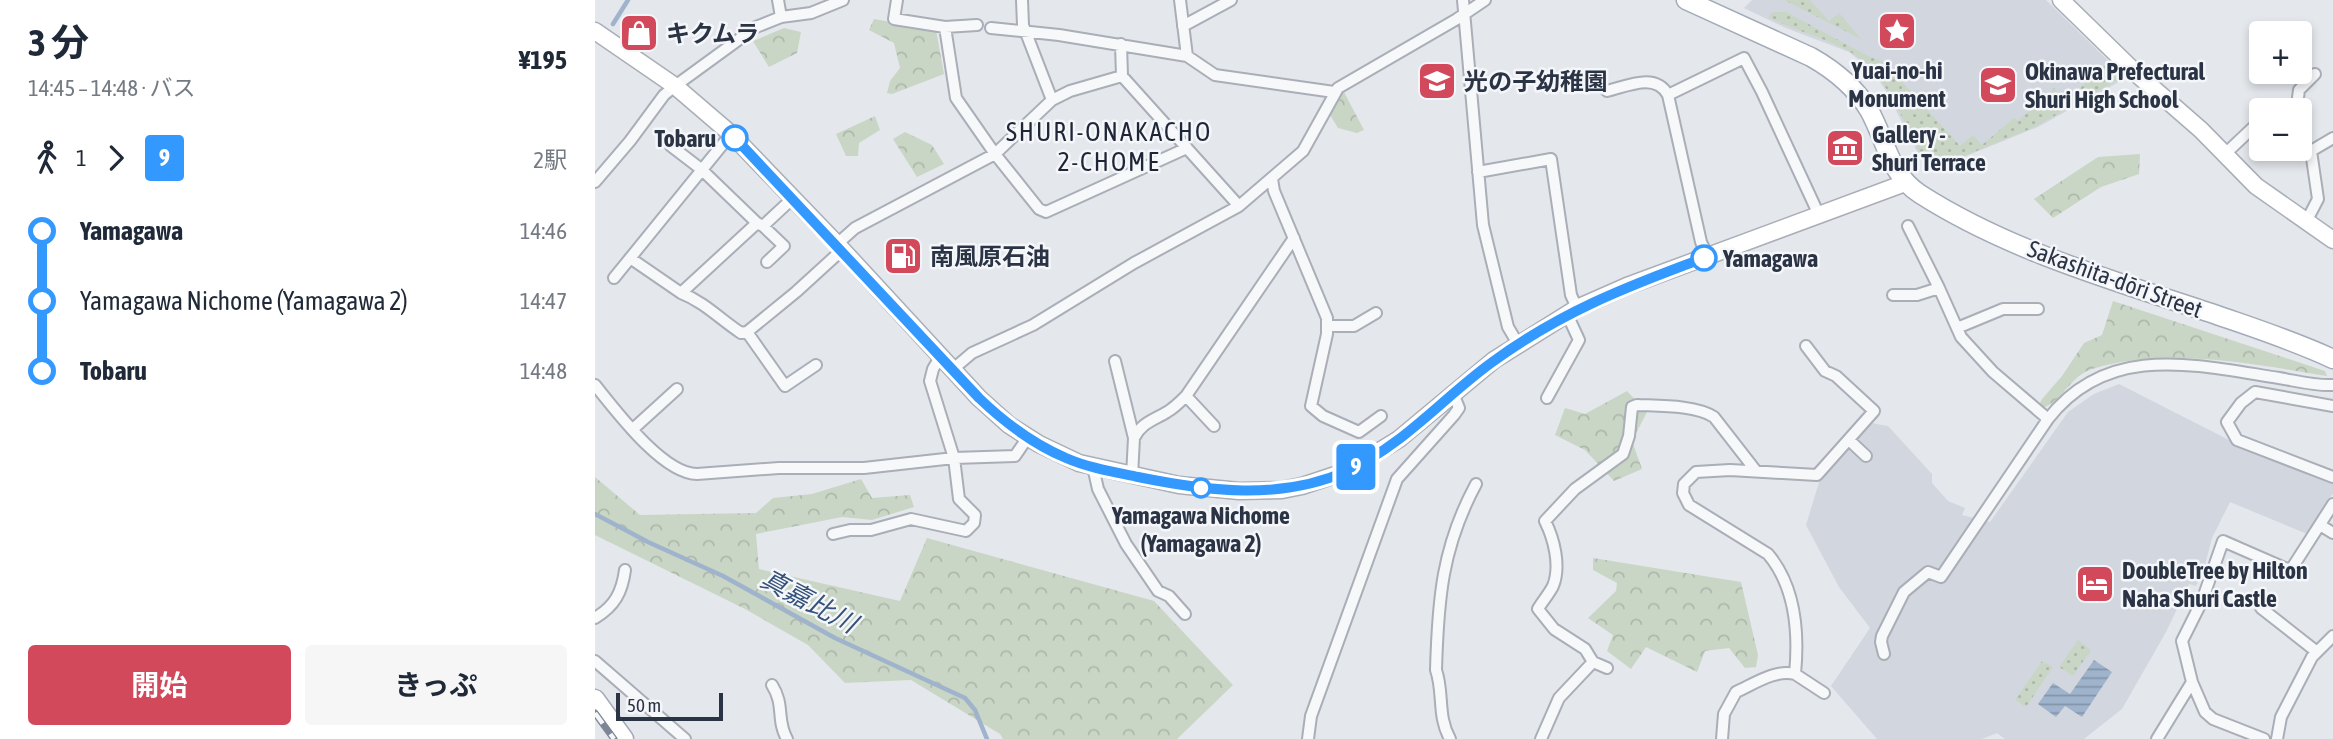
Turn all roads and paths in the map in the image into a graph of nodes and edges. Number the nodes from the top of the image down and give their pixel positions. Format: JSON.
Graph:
{"nodes":[{"id":1,"x":778,"y":0,"type":"edge"},
{"id":2,"x":843,"y":0,"type":"edge"},
{"id":3,"x":897,"y":0,"type":"edge"},
{"id":4,"x":1022,"y":0,"type":"edge"},
{"id":5,"x":1180,"y":0,"type":"edge"},
{"id":6,"x":1231,"y":0,"type":"edge"},
{"id":7,"x":1464,"y":0,"type":"edge"},
{"id":8,"x":1485,"y":0,"type":"edge"},
{"id":9,"x":1686,"y":0,"type":"edge"},
{"id":10,"x":2061,"y":0,"type":"edge"},
{"id":11,"x":1464,"y":15,"type":"junction"},
{"id":12,"x":781,"y":17,"type":"junction"},
{"id":13,"x":977,"y":25,"type":"dead end"},
{"id":14,"x":1183,"y":26,"type":"junction"},
{"id":15,"x":945,"y":27,"type":"junction"},
{"id":16,"x":991,"y":28,"type":"dead end"},
{"id":17,"x":595,"y":31,"type":"edge"},
{"id":18,"x":1025,"y":32,"type":"junction"},
{"id":19,"x":1121,"y":44,"type":"junction"},
{"id":20,"x":1187,"y":56,"type":"junction"},
{"id":21,"x":2315,"y":74,"type":"dead end"},
{"id":22,"x":1122,"y":76,"type":"junction"},
{"id":23,"x":674,"y":86,"type":"junction"},
{"id":24,"x":1607,"y":90,"type":"dead end"},
{"id":25,"x":1334,"y":92,"type":"junction"},
{"id":26,"x":1668,"y":95,"type":"junction"},
{"id":27,"x":2298,"y":98,"type":"edge"},
{"id":28,"x":1052,"y":100,"type":"junction"},
{"id":29,"x":2249,"y":131,"type":"edge"},
{"id":30,"x":731,"y":134,"type":"junction"},
{"id":31,"x":2333,"y":138,"type":"edge"},
{"id":32,"x":671,"y":146,"type":"dead end"},
{"id":33,"x":1187,"y":148,"type":"junction"},
{"id":34,"x":2225,"y":153,"type":"junction"},
{"id":35,"x":995,"y":154,"type":"junction"},
{"id":36,"x":701,"y":169,"type":"junction"},
{"id":37,"x":1478,"y":172,"type":"junction"},
{"id":38,"x":1272,"y":179,"type":"junction"},
{"id":39,"x":595,"y":182,"type":"edge"},
{"id":40,"x":1905,"y":183,"type":"junction"},
{"id":41,"x":793,"y":198,"type":"junction"},
{"id":42,"x":1239,"y":206,"type":"junction"},
{"id":43,"x":1819,"y":215,"type":"junction"},
{"id":44,"x":2306,"y":222,"type":"junction"},
{"id":45,"x":760,"y":224,"type":"junction"},
{"id":46,"x":1908,"y":226,"type":"dead end"},
{"id":47,"x":1294,"y":238,"type":"junction"},
{"id":48,"x":2333,"y":240,"type":"edge"},
{"id":49,"x":839,"y":247,"type":"junction"},
{"id":50,"x":1708,"y":257,"type":"junction"},
{"id":51,"x":630,"y":258,"type":"junction"},
{"id":52,"x":767,"y":262,"type":"dead end"},
{"id":53,"x":614,"y":278,"type":"dead end"},
{"id":54,"x":1939,"y":288,"type":"junction"},
{"id":55,"x":681,"y":293,"type":"junction"},
{"id":56,"x":1893,"y":295,"type":"dead end"},
{"id":57,"x":2038,"y":309,"type":"dead end"},
{"id":58,"x":1572,"y":311,"type":"junction"},
{"id":59,"x":1376,"y":313,"type":"dead end"},
{"id":60,"x":1328,"y":326,"type":"junction"},
{"id":61,"x":1957,"y":328,"type":"junction"},
{"id":62,"x":747,"y":332,"type":"junction"},
{"id":63,"x":1518,"y":344,"type":"junction"},
{"id":64,"x":1806,"y":346,"type":"dead end"},
{"id":65,"x":940,"y":357,"type":"junction"},
{"id":66,"x":2333,"y":359,"type":"edge"},
{"id":67,"x":1115,"y":361,"type":"dead end"},
{"id":68,"x":816,"y":365,"type":"dead end"},
{"id":69,"x":952,"y":370,"type":"junction"},
{"id":70,"x":595,"y":385,"type":"edge"},
{"id":71,"x":2333,"y":385,"type":"edge"},
{"id":72,"x":677,"y":389,"type":"dead end"},
{"id":73,"x":1453,"y":393,"type":"junction"},
{"id":74,"x":1186,"y":396,"type":"junction"},
{"id":75,"x":1547,"y":398,"type":"dead end"},
{"id":76,"x":2333,"y":406,"type":"edge"},
{"id":77,"x":1381,"y":416,"type":"dead end"},
{"id":78,"x":2048,"y":419,"type":"junction"},
{"id":79,"x":1214,"y":426,"type":"dead end"},
{"id":80,"x":633,"y":429,"type":"junction"},
{"id":81,"x":1028,"y":437,"type":"junction"},
{"id":82,"x":1134,"y":438,"type":"junction"},
{"id":83,"x":1849,"y":440,"type":"junction"},
{"id":84,"x":1866,"y":456,"type":"dead end"},
{"id":85,"x":954,"y":458,"type":"junction"},
{"id":86,"x":1093,"y":467,"type":"junction"},
{"id":87,"x":1756,"y":471,"type":"junction"},
{"id":88,"x":1132,"y":476,"type":"junction"},
{"id":89,"x":2333,"y":477,"type":"edge"},
{"id":90,"x":1476,"y":484,"type":"dead end"},
{"id":91,"x":2333,"y":504,"type":"edge"},
{"id":92,"x":2320,"y":525,"type":"junction"},
{"id":93,"x":2333,"y":533,"type":"edge"},
{"id":94,"x":833,"y":534,"type":"dead end"},
{"id":95,"x":625,"y":570,"type":"dead end"},
{"id":96,"x":2261,"y":608,"type":"dead end"},
{"id":97,"x":1185,"y":614,"type":"dead end"},
{"id":98,"x":595,"y":618,"type":"edge"},
{"id":99,"x":2333,"y":636,"type":"edge"},
{"id":100,"x":2317,"y":652,"type":"junction"},
{"id":101,"x":1884,"y":654,"type":"dead end"},
{"id":102,"x":595,"y":661,"type":"edge"},
{"id":103,"x":1593,"y":662,"type":"junction"},
{"id":104,"x":1607,"y":668,"type":"dead end"},
{"id":105,"x":1795,"y":674,"type":"junction"},
{"id":106,"x":2192,"y":682,"type":"junction"},
{"id":107,"x":772,"y":685,"type":"dead end"},
{"id":108,"x":1823,"y":693,"type":"dead end"},
{"id":109,"x":595,"y":699,"type":"edge"},
{"id":110,"x":624,"y":739,"type":"edge"},
{"id":111,"x":685,"y":739,"type":"edge"},
{"id":112,"x":787,"y":739,"type":"edge"},
{"id":113,"x":1308,"y":739,"type":"edge"},
{"id":114,"x":1450,"y":739,"type":"edge"},
{"id":115,"x":1541,"y":739,"type":"edge"},
{"id":116,"x":1722,"y":739,"type":"edge"},
{"id":117,"x":2157,"y":739,"type":"edge"},
{"id":118,"x":2264,"y":739,"type":"edge"},
{"id":119,"x":2277,"y":739,"type":"edge"}],
"edges":[{"from":1,"to":12,"type":"street"},
{"from":2,"to":12,"type":"street"},
{"from":3,"to":15,"type":"street"},
{"from":4,"to":18,"type":"street"},
{"from":5,"to":14,"type":"street"},
{"from":6,"to":14,"type":"street"},
{"from":7,"to":11,"type":"street"},
{"from":8,"to":11,"type":"street"},
{"from":9,"to":40,"type":"main road"},
{"from":10,"to":34,"type":"main road"},
{"from":11,"to":25,"type":"street"},
{"from":11,"to":37,"type":"street"},
{"from":12,"to":23,"type":"street"},
{"from":13,"to":15,"type":"street"},
{"from":14,"to":20,"type":"street"},
{"from":15,"to":35,"type":"street"},
{"from":16,"to":18,"type":"street"},
{"from":17,"to":23,"type":"main road"},
{"from":18,"to":19,"type":"street"},
{"from":18,"to":28,"type":"street"},
{"from":19,"to":20,"type":"street"},
{"from":19,"to":22,"type":"street"},
{"from":20,"to":25,"type":"street"},
{"from":21,"to":27,"type":"street"},
{"from":22,"to":28,"type":"street"},
{"from":22,"to":33,"type":"street"},
{"from":23,"to":30,"type":"main road"},
{"from":23,"to":39,"type":"street"},
{"from":24,"to":26,"type":"street"},
{"from":25,"to":38,"type":"street"},
{"from":26,"to":43,"type":"street"},
{"from":26,"to":50,"type":"street"},
{"from":28,"to":35,"type":"street"},
{"from":29,"to":34,"type":"street"},
{"from":30,"to":36,"type":"street"},
{"from":30,"to":41,"type":"main road"},
{"from":31,"to":44,"type":"street"},
{"from":32,"to":36,"type":"street"},
{"from":33,"to":35,"type":"street"},
{"from":33,"to":42,"type":"street"},
{"from":34,"to":44,"type":"main road"},
{"from":35,"to":49,"type":"street"},
{"from":36,"to":45,"type":"street"},
{"from":36,"to":51,"type":"street"},
{"from":37,"to":58,"type":"street"},
{"from":37,"to":63,"type":"street"},
{"from":38,"to":42,"type":"street"},
{"from":38,"to":47,"type":"street"},
{"from":40,"to":43,"type":"main road"},
{"from":40,"to":66,"type":"main road","name":"Sakashita-dōri Street"},
{"from":41,"to":45,"type":"street"},
{"from":41,"to":49,"type":"main road"},
{"from":42,"to":69,"type":"street"},
{"from":43,"to":50,"type":"main road"},
{"from":44,"to":48,"type":"main road"},
{"from":45,"to":52,"type":"street"},
{"from":45,"to":55,"type":"street"},
{"from":46,"to":54,"type":"street"},
{"from":47,"to":60,"type":"street"},
{"from":47,"to":74,"type":"street"},
{"from":49,"to":62,"type":"street"},
{"from":49,"to":65,"type":"main road"},
{"from":50,"to":58,"type":"main road"},
{"from":51,"to":53,"type":"street"},
{"from":51,"to":55,"type":"street"},
{"from":54,"to":56,"type":"street"},
{"from":54,"to":61,"type":"street"},
{"from":55,"to":62,"type":"street"},
{"from":57,"to":61,"type":"street"},
{"from":58,"to":63,"type":"main road"},
{"from":58,"to":75,"type":"street"},
{"from":59,"to":60,"type":"street"},
{"from":60,"to":77,"type":"street"},
{"from":61,"to":78,"type":"street"},
{"from":62,"to":68,"type":"street"},
{"from":63,"to":73,"type":"main road"},
{"from":64,"to":83,"type":"street"},
{"from":65,"to":69,"type":"main road"},
{"from":65,"to":85,"type":"street"},
{"from":67,"to":82,"type":"street"},
{"from":69,"to":81,"type":"main road"},
{"from":70,"to":80,"type":"street"},
{"from":71,"to":78,"type":"street"},
{"from":72,"to":80,"type":"street"},
{"from":73,"to":88,"type":"main road"},
{"from":73,"to":113,"type":"street"},
{"from":74,"to":79,"type":"street"},
{"from":74,"to":82,"type":"street"},
{"from":76,"to":89,"type":"street"},
{"from":78,"to":101,"type":"street"},
{"from":80,"to":85,"type":"street"},
{"from":81,"to":85,"type":"street"},
{"from":81,"to":86,"type":"main road"},
{"from":82,"to":88,"type":"street"},
{"from":83,"to":84,"type":"street"},
{"from":83,"to":87,"type":"street"},
{"from":85,"to":94,"type":"street"},
{"from":86,"to":88,"type":"main road"},
{"from":86,"to":97,"type":"street"},
{"from":87,"to":103,"type":"street"},
{"from":87,"to":105,"type":"street"},
{"from":90,"to":114,"type":"street"},
{"from":91,"to":92,"type":"street"},
{"from":92,"to":93,"type":"street"},
{"from":92,"to":106,"type":"street"},
{"from":95,"to":98,"type":"street"},
{"from":96,"to":100,"type":"street"},
{"from":99,"to":100,"type":"street"},
{"from":100,"to":119,"type":"street"},
{"from":102,"to":111,"type":"street"},
{"from":103,"to":104,"type":"street"},
{"from":103,"to":115,"type":"street"},
{"from":105,"to":108,"type":"street"},
{"from":105,"to":116,"type":"street"},
{"from":106,"to":117,"type":"street"},
{"from":106,"to":118,"type":"street"},
{"from":107,"to":112,"type":"street"},
{"from":109,"to":110,"type":"main road"}]}
